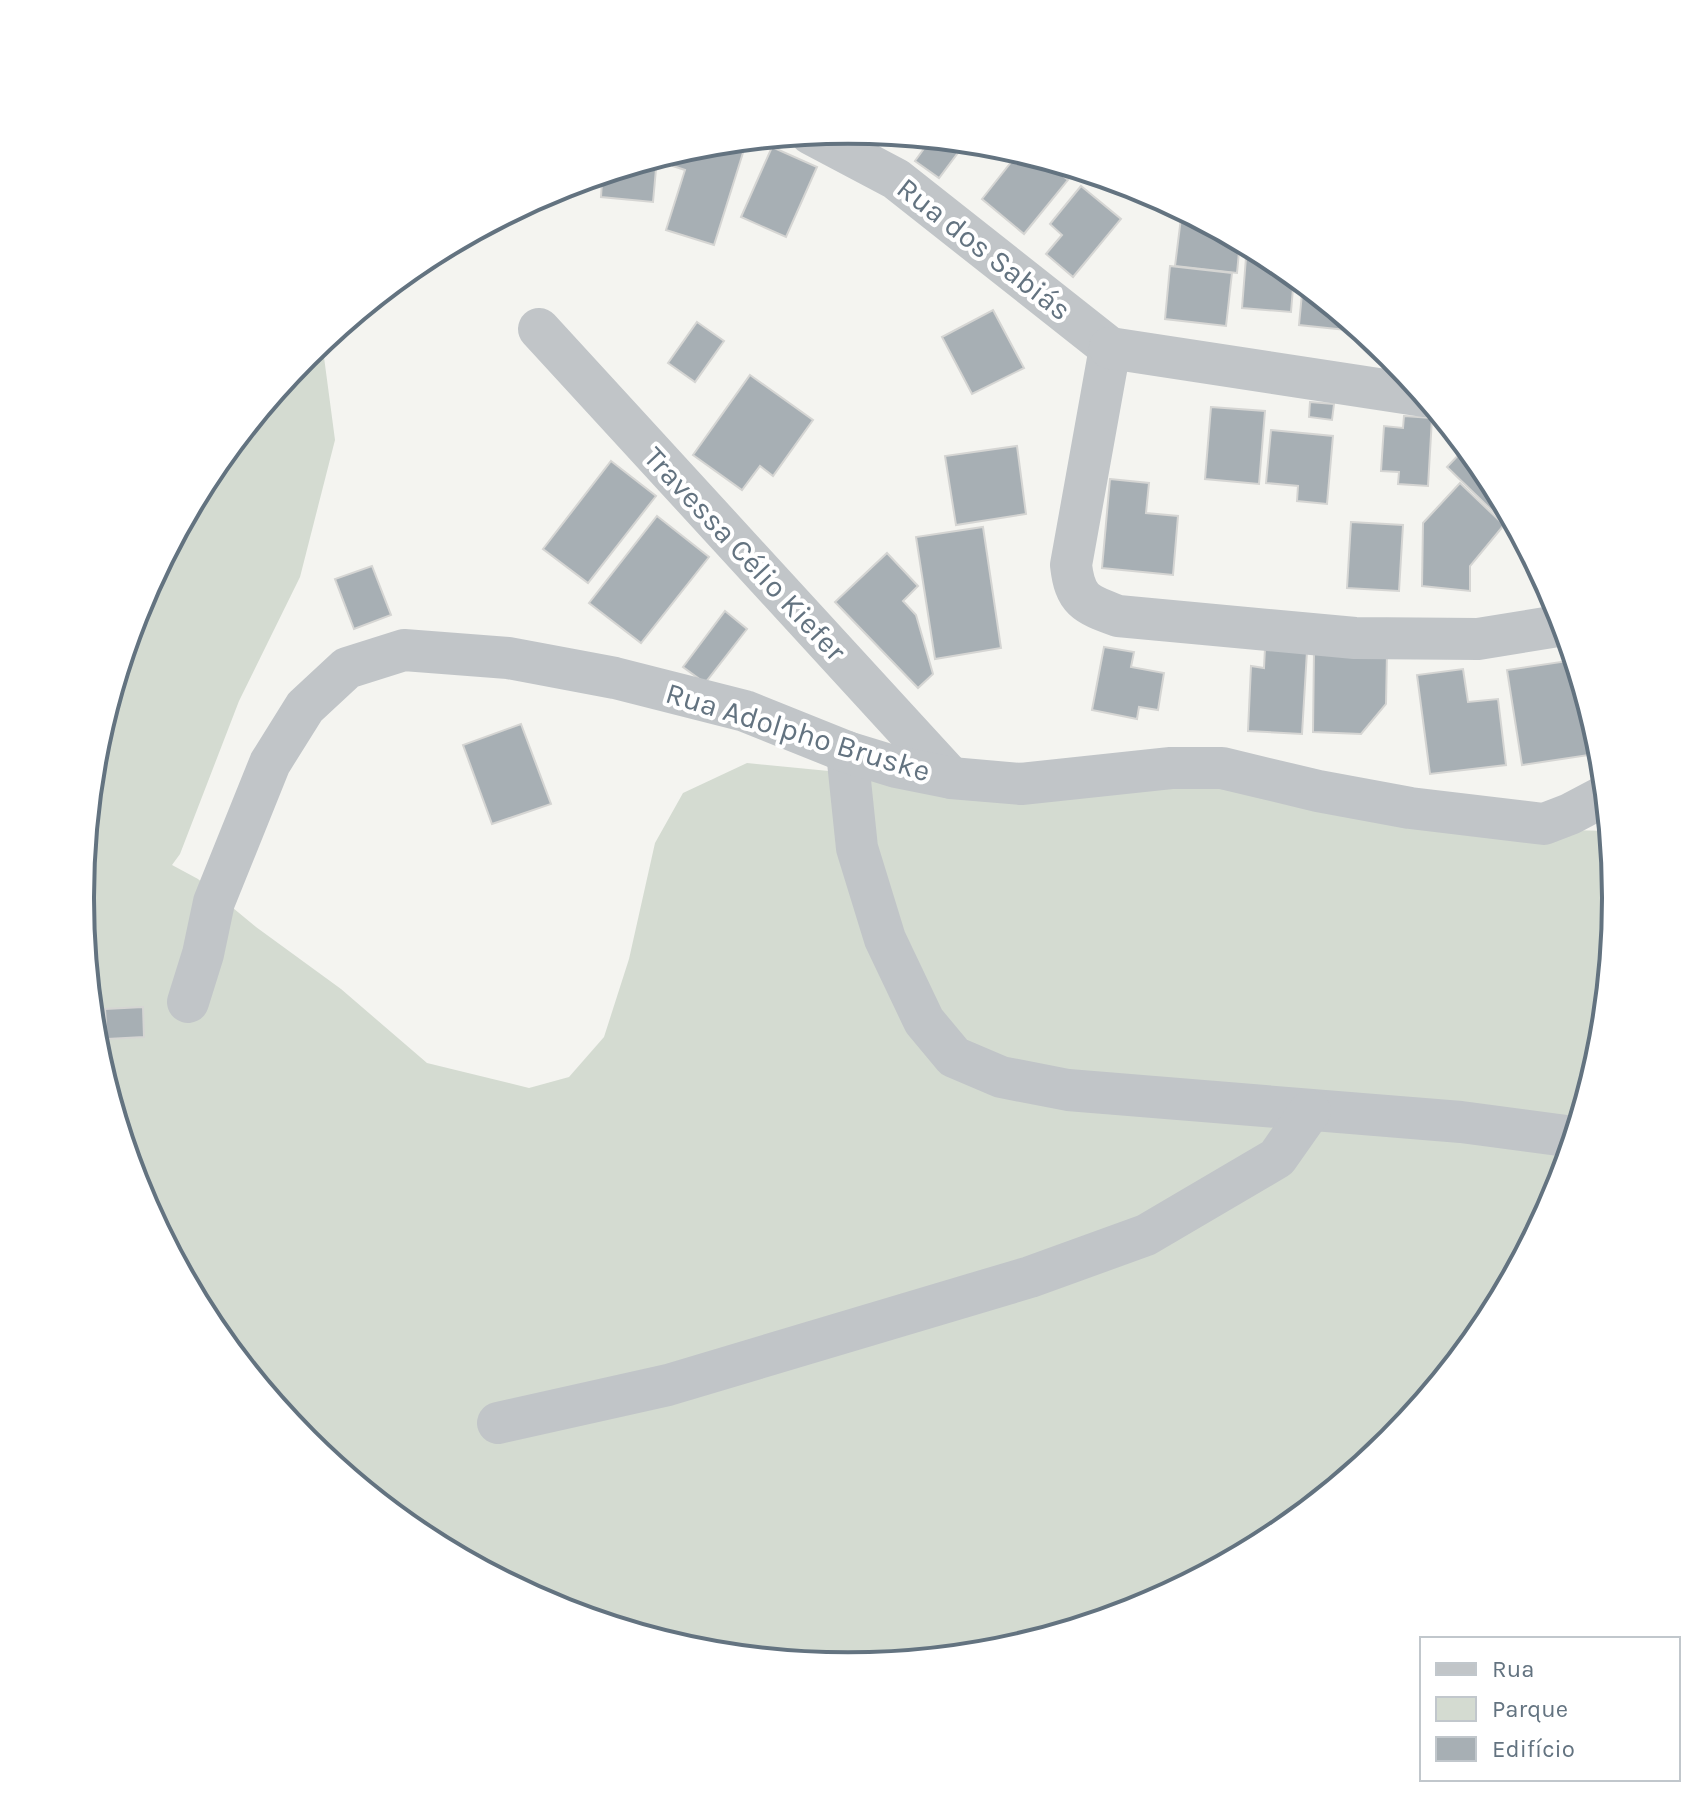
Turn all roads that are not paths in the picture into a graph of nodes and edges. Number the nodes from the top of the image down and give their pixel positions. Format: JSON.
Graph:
{"nodes":[{"id":1,"x":831,"y":145,"type":"edge"},
{"id":2,"x":539,"y":329,"type":"dead end"},
{"id":3,"x":1110,"y":348,"type":"junction"},
{"id":4,"x":1408,"y":394,"type":"edge"},
{"id":5,"x":1551,"y":627,"type":"edge"},
{"id":6,"x":847,"y":752,"type":"junction"},
{"id":7,"x":951,"y":778,"type":"junction"},
{"id":8,"x":1596,"y":800,"type":"edge"},
{"id":9,"x":188,"y":1002,"type":"dead end"},
{"id":10,"x":1310,"y":1111,"type":"junction"},
{"id":11,"x":1564,"y":1136,"type":"edge"},
{"id":12,"x":498,"y":1423,"type":"dead end"}],
"edges":[{"from":1,"to":3,"type":"street","name":"Rua dos Sabiás"},
{"from":2,"to":7,"type":"street","name":"Travessa Célio Kiefer"},
{"from":3,"to":4,"type":"street"},
{"from":3,"to":5,"type":"street"},
{"from":6,"to":7,"type":"street","name":"Rua Adolpho Bruske"},
{"from":6,"to":9,"type":"street","name":"Rua Adolpho Bruske"},
{"from":6,"to":10,"type":"street"},
{"from":7,"to":8,"type":"street","name":"Rua Adolpho Bruske"},
{"from":10,"to":11,"type":"street"},
{"from":10,"to":12,"type":"street"}]}
